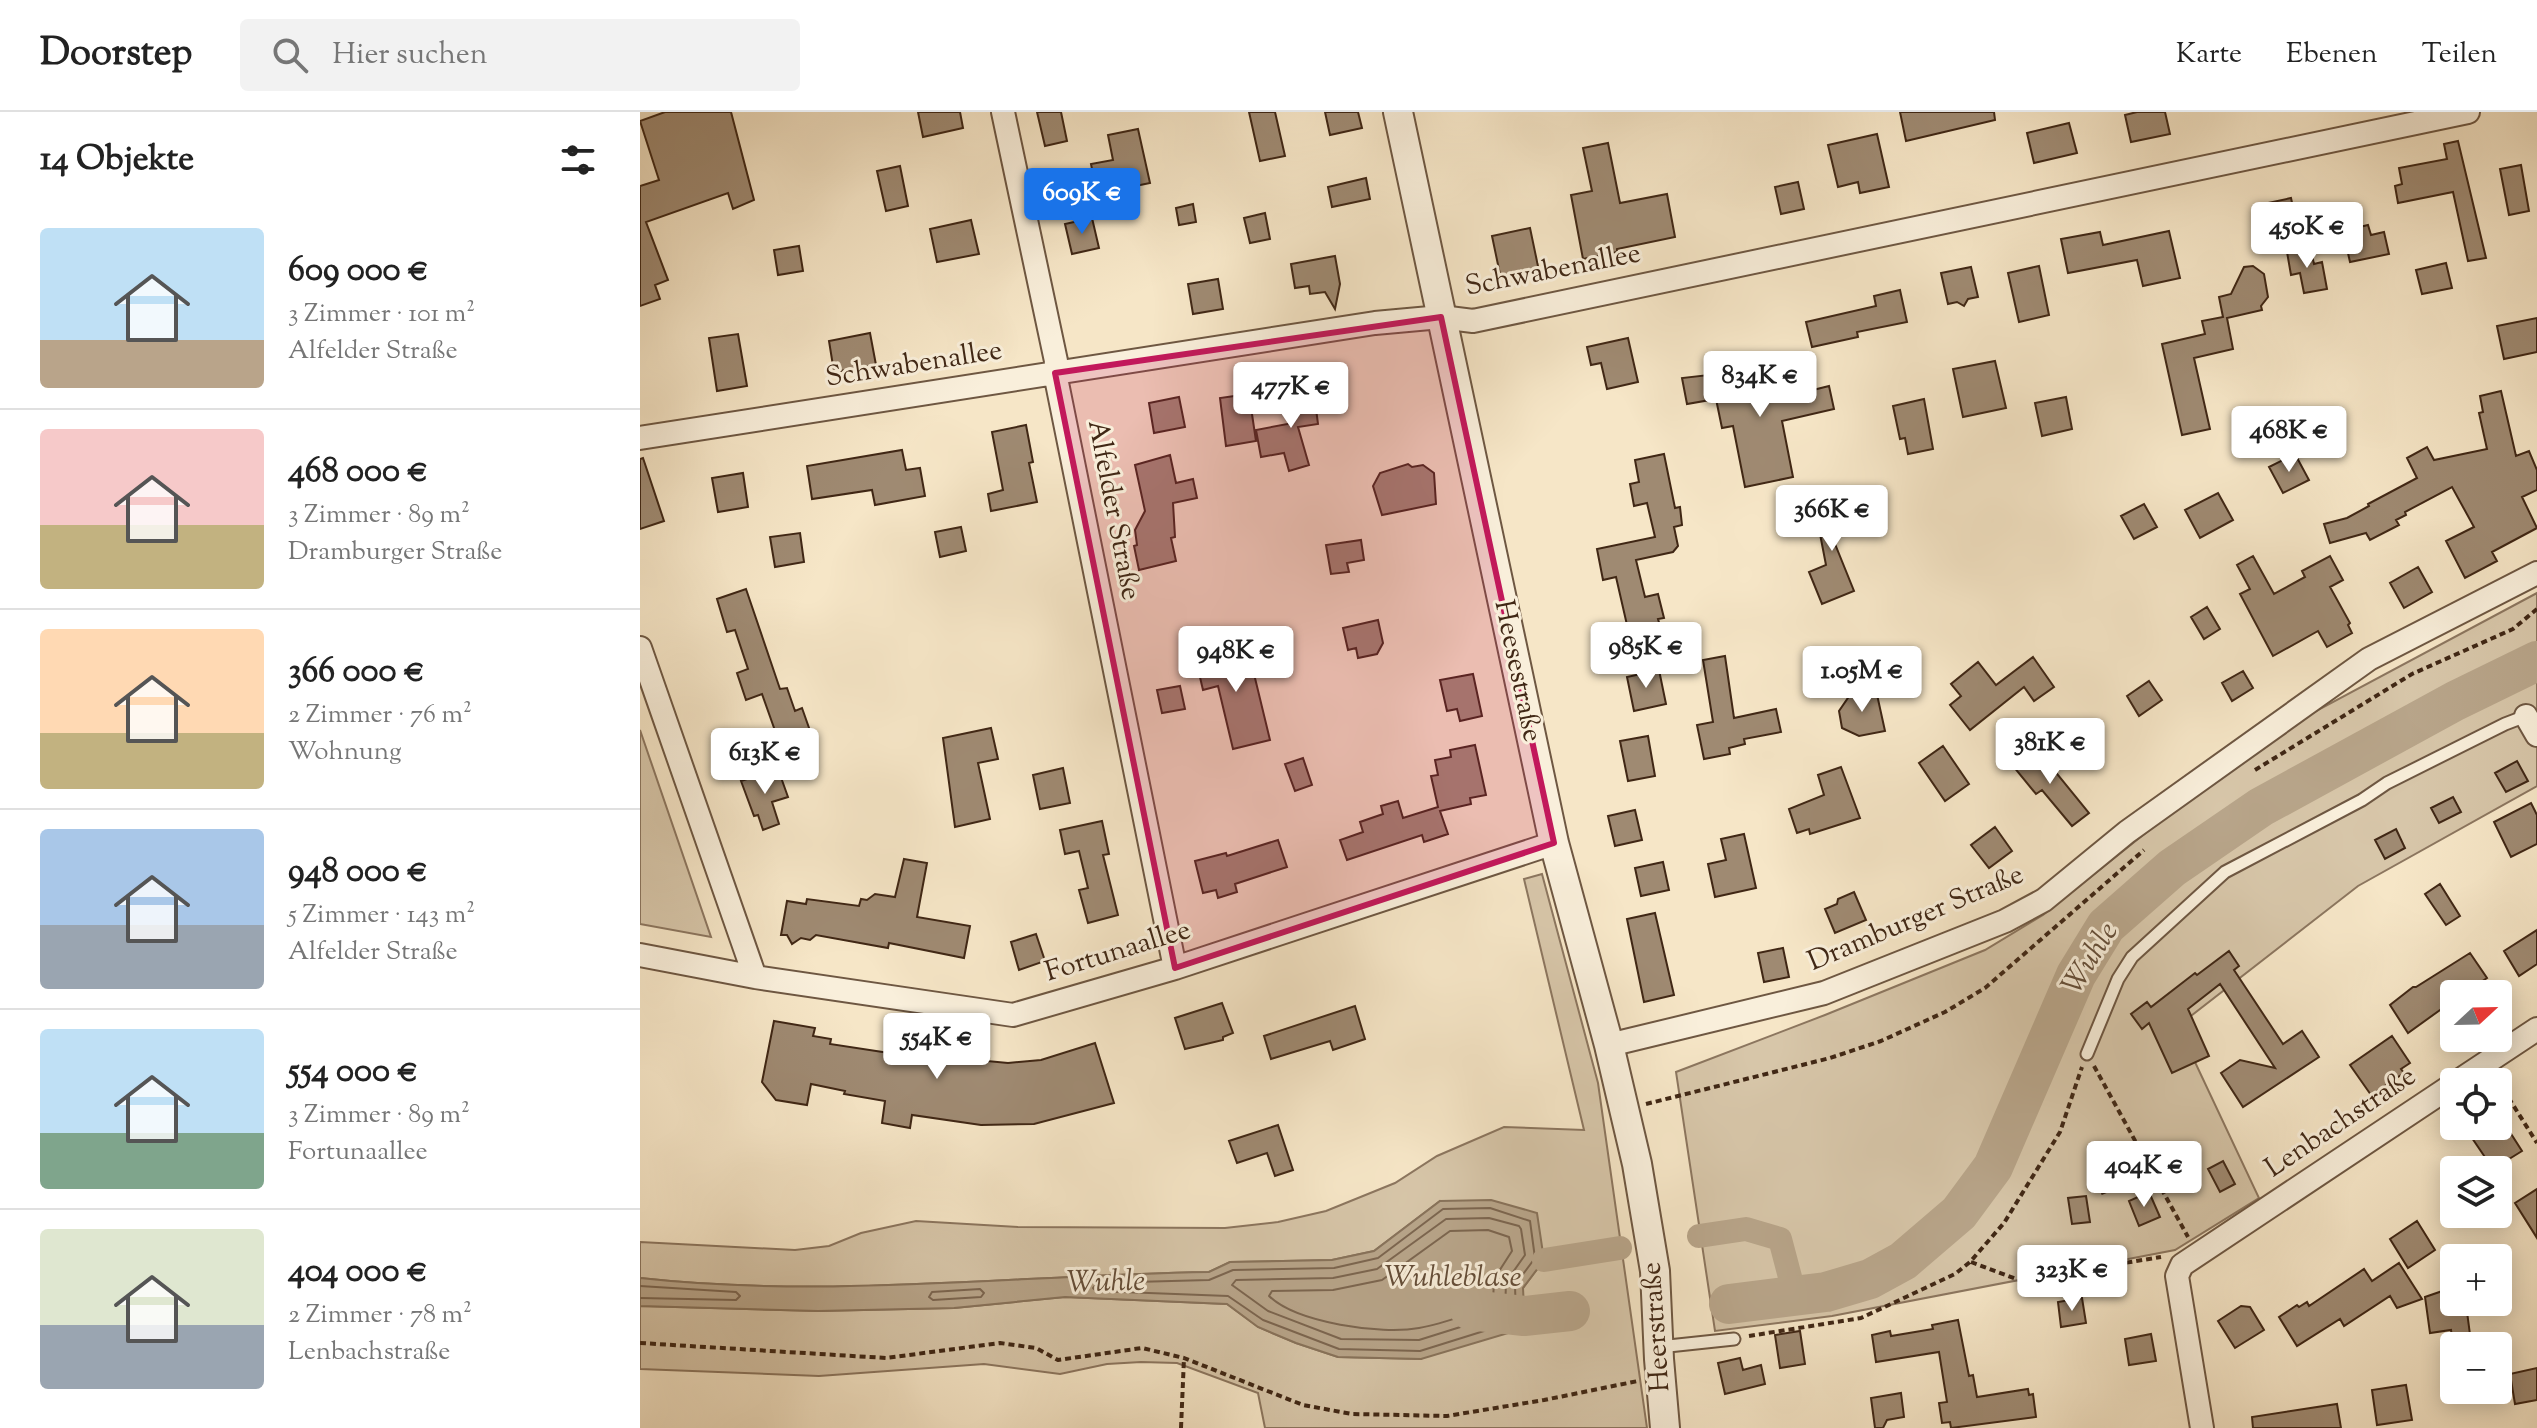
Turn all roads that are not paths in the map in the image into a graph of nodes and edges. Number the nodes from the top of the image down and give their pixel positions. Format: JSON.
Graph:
{"nodes":[{"id":1,"x":1003,"y":112,"type":"edge"},
{"id":2,"x":1398,"y":112,"type":"edge"},
{"id":3,"x":2468,"y":112,"type":"edge"},
{"id":4,"x":2426,"y":116,"type":"edge"},
{"id":5,"x":1441,"y":317,"type":"junction"},
{"id":6,"x":1055,"y":373,"type":"junction"},
{"id":7,"x":640,"y":438,"type":"edge"},
{"id":8,"x":2537,"y":573,"type":"edge"},
{"id":9,"x":640,"y":648,"type":"edge"},
{"id":10,"x":2532,"y":726,"type":"edge"},
{"id":11,"x":1554,"y":843,"type":"junction"},
{"id":12,"x":640,"y":955,"type":"edge"},
{"id":13,"x":1175,"y":968,"type":"junction"},
{"id":14,"x":755,"y":977,"type":"junction"},
{"id":15,"x":2537,"y":1029,"type":"edge"},
{"id":16,"x":1609,"y":1045,"type":"junction"},
{"id":17,"x":2087,"y":1054,"type":"road end"},
{"id":18,"x":2478,"y":1068,"type":"edge"},
{"id":19,"x":2440,"y":1093,"type":"edge"},
{"id":20,"x":1648,"y":1227,"type":"joint"},
{"id":21,"x":1734,"y":1339,"type":"road end"},
{"id":22,"x":1659,"y":1347,"type":"junction"},
{"id":23,"x":1665,"y":1428,"type":"edge"},
{"id":24,"x":2202,"y":1428,"type":"edge"}],
"edges":[{"from":1,"to":6,"type":"street","name":"Alfelder Straße"},
{"from":2,"to":5,"type":"street","name":"Heesestraße"},
{"from":3,"to":4,"type":"street","name":"Schwabenallee"},
{"from":4,"to":5,"type":"street","name":"Schwabenallee"},
{"from":5,"to":6,"type":"street","name":"Schwabenallee"},
{"from":5,"to":11,"type":"street","name":"Heesestraße"},
{"from":6,"to":7,"type":"street","name":"Schwabenallee"},
{"from":6,"to":13,"type":"street","name":"Alfelder Straße"},
{"from":8,"to":16,"type":"street","name":"Dramburger Straße"},
{"from":9,"to":14,"type":"street"},
{"from":10,"to":17,"type":"lane"},
{"from":11,"to":13,"type":"street","name":"Fortunaallee"},
{"from":11,"to":16,"type":"street","name":"Heesestraße"},
{"from":12,"to":14,"type":"street","name":"Fortunaallee"},
{"from":13,"to":14,"type":"street","name":"Fortunaallee"},
{"from":15,"to":18,"type":"street","name":"Lenbachstraße"},
{"from":16,"to":20,"type":"street","name":"Heesestraße"},
{"from":19,"to":24,"type":"street","name":"Lenbachstraße"},
{"from":20,"to":22,"type":"street","name":"Heerstraße"},
{"from":21,"to":22,"type":"lane"},
{"from":22,"to":23,"type":"street","name":"Heerstraße"}]}
